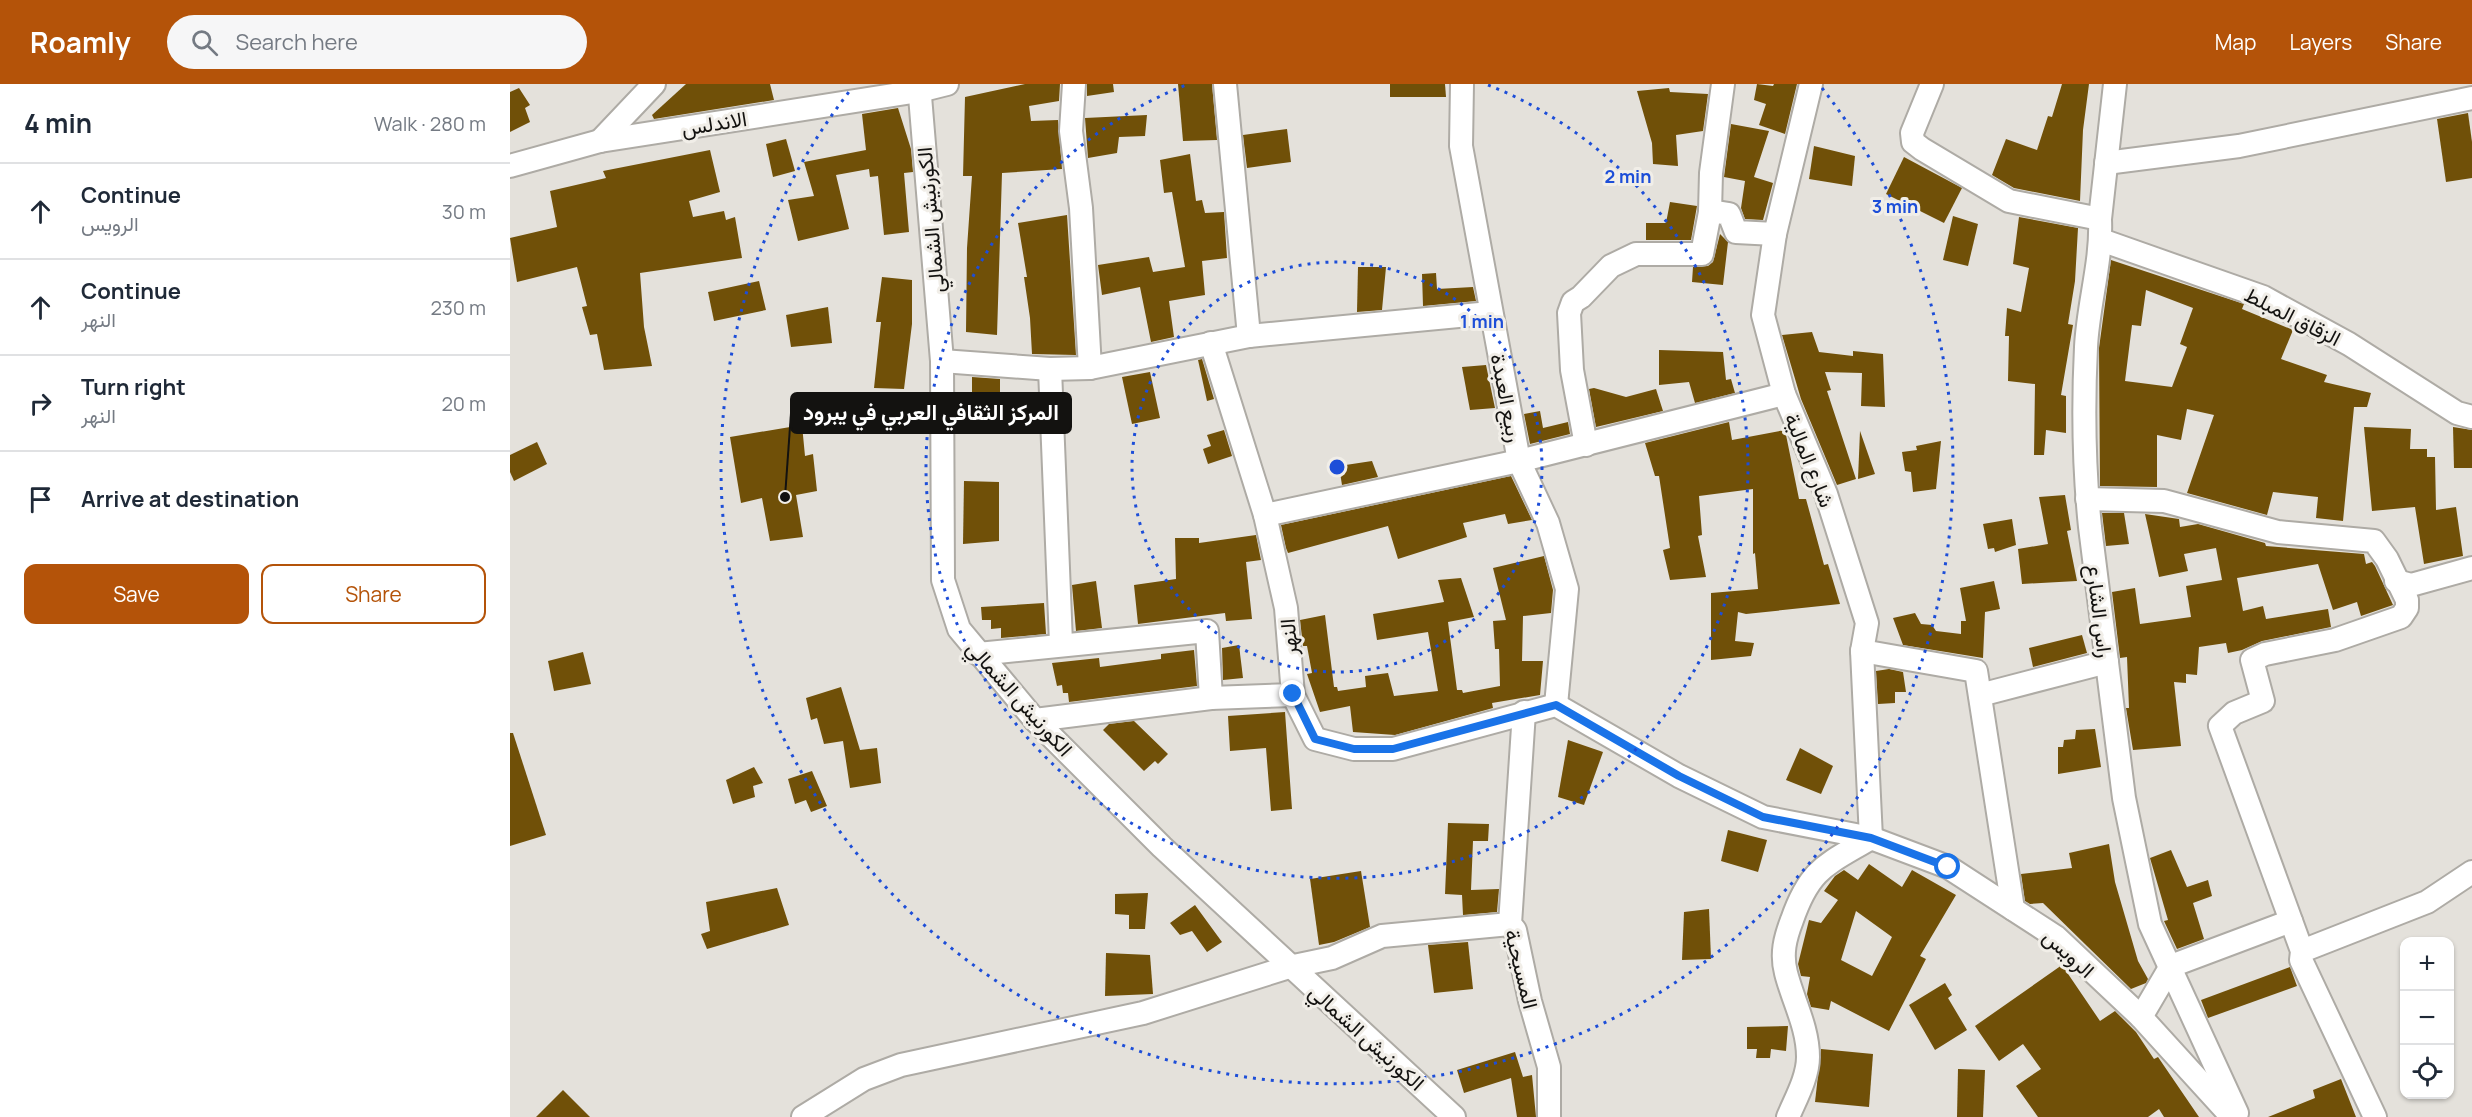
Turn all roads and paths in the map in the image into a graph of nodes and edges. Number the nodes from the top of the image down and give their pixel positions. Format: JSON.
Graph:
{"nodes":[{"id":1,"x":654,"y":84,"type":"edge"},
{"id":2,"x":947,"y":84,"type":"edge"},
{"id":3,"x":1074,"y":84,"type":"edge"},
{"id":4,"x":1224,"y":84,"type":"edge"},
{"id":5,"x":1462,"y":84,"type":"edge"},
{"id":6,"x":1723,"y":84,"type":"edge"},
{"id":7,"x":1811,"y":84,"type":"edge"},
{"id":8,"x":2115,"y":84,"type":"edge"},
{"id":9,"x":1930,"y":85,"type":"edge"},
{"id":10,"x":919,"y":87,"type":"edge"},
{"id":11,"x":2472,"y":99,"type":"edge"},
{"id":12,"x":600,"y":141,"type":"junction"},
{"id":13,"x":2106,"y":162,"type":"junction"},
{"id":14,"x":510,"y":166,"type":"edge"},
{"id":15,"x":1710,"y":211,"type":"junction"},
{"id":16,"x":2101,"y":229,"type":"junction"},
{"id":17,"x":1775,"y":234,"type":"junction"},
{"id":18,"x":1490,"y":313,"type":"junction"},
{"id":19,"x":1249,"y":336,"type":"junction"},
{"id":20,"x":1211,"y":343,"type":"junction"},
{"id":21,"x":942,"y":361,"type":"junction"},
{"id":22,"x":1090,"y":368,"type":"junction"},
{"id":23,"x":1050,"y":369,"type":"junction"},
{"id":24,"x":1784,"y":394,"type":"junction"},
{"id":25,"x":2472,"y":417,"type":"edge"},
{"id":26,"x":1586,"y":445,"type":"junction"},
{"id":27,"x":1519,"y":461,"type":"junction"},
{"id":28,"x":2087,"y":499,"type":"junction"},
{"id":29,"x":1265,"y":514,"type":"junction"},
{"id":30,"x":2472,"y":568,"type":"edge"},
{"id":31,"x":2396,"y":581,"type":"junction"},
{"id":32,"x":1061,"y":643,"type":"junction"},
{"id":33,"x":1862,"y":651,"type":"junction"},
{"id":34,"x":978,"y":654,"type":"junction"},
{"id":35,"x":2107,"y":662,"type":"junction"},
{"id":36,"x":1293,"y":694,"type":"junction"},
{"id":37,"x":1980,"y":695,"type":"junction"},
{"id":38,"x":1211,"y":698,"type":"junction"},
{"id":39,"x":1556,"y":705,"type":"junction"},
{"id":40,"x":1524,"y":712,"type":"junction"},
{"id":41,"x":1035,"y":720,"type":"junction"},
{"id":42,"x":1871,"y":838,"type":"junction"},
{"id":43,"x":2472,"y":872,"type":"edge"},
{"id":44,"x":2013,"y":909,"type":"junction"},
{"id":45,"x":2291,"y":921,"type":"junction"},
{"id":46,"x":1510,"y":924,"type":"junction"},
{"id":47,"x":2302,"y":951,"type":"junction"},
{"id":48,"x":2171,"y":966,"type":"junction"},
{"id":49,"x":1290,"y":967,"type":"junction"},
{"id":50,"x":2141,"y":1017,"type":"junction"},
{"id":51,"x":803,"y":1117,"type":"edge"},
{"id":52,"x":1454,"y":1117,"type":"edge"},
{"id":53,"x":1549,"y":1117,"type":"edge"},
{"id":54,"x":1788,"y":1117,"type":"edge"},
{"id":55,"x":2232,"y":1117,"type":"edge"},
{"id":56,"x":2239,"y":1117,"type":"edge"},
{"id":57,"x":2375,"y":1117,"type":"edge"}],
"edges":[{"from":1,"to":12,"type":"street"},
{"from":2,"to":10,"type":"street","name":"الاندلس"},
{"from":3,"to":22,"type":"street"},
{"from":4,"to":19,"type":"street"},
{"from":5,"to":18,"type":"street","name":"ربيع العبدة"},
{"from":6,"to":15,"type":"street"},
{"from":7,"to":17,"type":"street","name":"شارع المالية"},
{"from":8,"to":13,"type":"street","name":"راس الشارع"},
{"from":9,"to":16,"type":"street","name":"الزقاق المبلط"},
{"from":10,"to":12,"type":"street","name":"الاندلس"},
{"from":10,"to":21,"type":"street","name":"الكورنيش الشمالي"},
{"from":11,"to":13,"type":"street"},
{"from":12,"to":14,"type":"street","name":"الاندلس"},
{"from":13,"to":16,"type":"street","name":"راس الشارع"},
{"from":15,"to":17,"type":"street"},
{"from":15,"to":26,"type":"street"},
{"from":16,"to":25,"type":"street","name":"الزقاق المبلط"},
{"from":16,"to":28,"type":"street","name":"راس الشارع"},
{"from":17,"to":24,"type":"street","name":"شارع المالية"},
{"from":18,"to":19,"type":"street"},
{"from":18,"to":27,"type":"street","name":"ربيع العبدة"},
{"from":19,"to":20,"type":"street"},
{"from":20,"to":22,"type":"street"},
{"from":20,"to":29,"type":"street","name":"النهر"},
{"from":21,"to":23,"type":"street"},
{"from":21,"to":34,"type":"street","name":"الكورنيش الشمالي"},
{"from":22,"to":23,"type":"street"},
{"from":23,"to":32,"type":"street"},
{"from":24,"to":26,"type":"street"},
{"from":24,"to":33,"type":"street","name":"شارع المالية"},
{"from":26,"to":27,"type":"street"},
{"from":27,"to":29,"type":"street"},
{"from":27,"to":39,"type":"street","name":"ربيع العبدة"},
{"from":28,"to":31,"type":"street"},
{"from":28,"to":35,"type":"street","name":"راس الشارع"},
{"from":29,"to":36,"type":"street","name":"النهر"},
{"from":30,"to":31,"type":"street"},
{"from":31,"to":45,"type":"street"},
{"from":32,"to":34,"type":"street"},
{"from":32,"to":38,"type":"street"},
{"from":33,"to":37,"type":"street"},
{"from":33,"to":42,"type":"street","name":"شارع المالية"},
{"from":34,"to":41,"type":"street","name":"الكورنيش الشمالي"},
{"from":35,"to":37,"type":"street"},
{"from":35,"to":48,"type":"street","name":"راس الشارع"},
{"from":36,"to":38,"type":"street"},
{"from":36,"to":40,"type":"street","name":"النهر"},
{"from":37,"to":44,"type":"street"},
{"from":38,"to":41,"type":"street"},
{"from":39,"to":40,"type":"street","name":"النهر"},
{"from":39,"to":42,"type":"street"},
{"from":40,"to":46,"type":"street","name":"المسيحية"},
{"from":41,"to":49,"type":"street","name":"الكورنيش الشمالي"},
{"from":42,"to":44,"type":"street","name":"الرويس"},
{"from":42,"to":54,"type":"street"},
{"from":43,"to":47,"type":"street"},
{"from":44,"to":50,"type":"street","name":"الرويس"},
{"from":45,"to":47,"type":"street"},
{"from":45,"to":48,"type":"street"},
{"from":46,"to":49,"type":"street"},
{"from":46,"to":53,"type":"street","name":"المسيحية"},
{"from":47,"to":57,"type":"street"},
{"from":48,"to":50,"type":"street"},
{"from":48,"to":56,"type":"street","name":"راس الشارع"},
{"from":49,"to":51,"type":"street"},
{"from":49,"to":52,"type":"street","name":"الكورنيش الشمالي"},
{"from":50,"to":55,"type":"street","name":"الرويس"}]}
